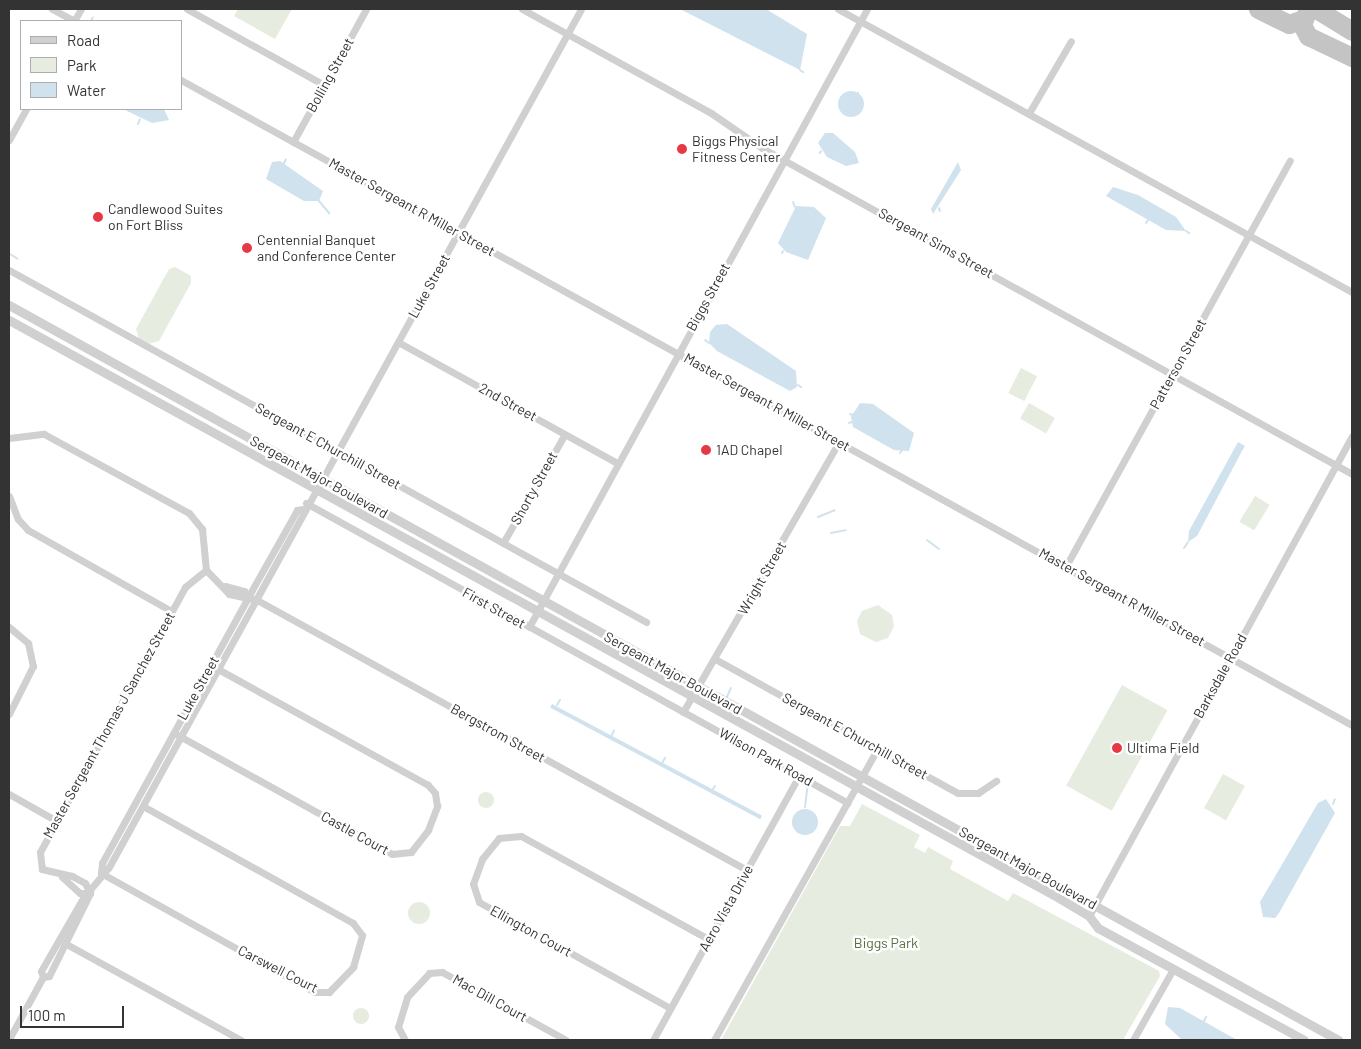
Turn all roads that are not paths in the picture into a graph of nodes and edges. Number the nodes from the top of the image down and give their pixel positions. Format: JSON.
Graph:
{"nodes":[{"id":1,"x":52,"y":9,"type":"edge"},
{"id":2,"x":81,"y":9,"type":"edge"},
{"id":3,"x":187,"y":9,"type":"edge"},
{"id":4,"x":366,"y":9,"type":"edge"},
{"id":5,"x":522,"y":9,"type":"edge"},
{"id":6,"x":581,"y":9,"type":"edge"},
{"id":7,"x":838,"y":9,"type":"edge"},
{"id":8,"x":867,"y":9,"type":"edge"},
{"id":9,"x":72,"y":20,"type":"edge"},
{"id":10,"x":75,"y":20,"type":"edge"},
{"id":11,"x":860,"y":21,"type":"junction"},
{"id":12,"x":567,"y":34,"type":"junction"},
{"id":13,"x":1070,"y":41,"type":"dead end"},
{"id":14,"x":182,"y":81,"type":"edge"},
{"id":15,"x":324,"y":84,"type":"junction"},
{"id":16,"x":25,"y":110,"type":"edge"},
{"id":17,"x":1029,"y":114,"type":"junction"},
{"id":18,"x":9,"y":140,"type":"edge"},
{"id":19,"x":293,"y":142,"type":"junction"},
{"id":20,"x":783,"y":160,"type":"junction"},
{"id":21,"x":1290,"y":161,"type":"dead end"},
{"id":22,"x":458,"y":232,"type":"junction"},
{"id":23,"x":1248,"y":234,"type":"junction"},
{"id":24,"x":9,"y":270,"type":"edge"},
{"id":25,"x":1352,"y":292,"type":"edge"},
{"id":26,"x":9,"y":305,"type":"edge"},
{"id":27,"x":9,"y":320,"type":"edge"},
{"id":28,"x":64,"y":335,"type":"junction"},
{"id":29,"x":398,"y":342,"type":"junction"},
{"id":30,"x":57,"y":347,"type":"junction"},
{"id":31,"x":677,"y":353,"type":"junction"},
{"id":32,"x":1173,"y":374,"type":"junction"},
{"id":33,"x":564,"y":434,"type":"junction"},
{"id":34,"x":1352,"y":436,"type":"edge"},
{"id":35,"x":9,"y":438,"type":"edge"},
{"id":36,"x":839,"y":442,"type":"junction"},
{"id":37,"x":338,"y":451,"type":"junction"},
{"id":38,"x":617,"y":463,"type":"junction"},
{"id":39,"x":1336,"y":465,"type":"junction"},
{"id":40,"x":1352,"y":474,"type":"edge"},
{"id":41,"x":322,"y":478,"type":"junction"},
{"id":42,"x":314,"y":488,"type":"junction"},
{"id":43,"x":9,"y":496,"type":"edge"},
{"id":44,"x":304,"y":506,"type":"junction"},
{"id":45,"x":503,"y":543,"type":"junction"},
{"id":46,"x":1066,"y":566,"type":"junction"},
{"id":47,"x":206,"y":570,"type":"junction"},
{"id":48,"x":559,"y":574,"type":"junction"},
{"id":49,"x":247,"y":599,"type":"junction"},
{"id":50,"x":257,"y":600,"type":"junction"},
{"id":51,"x":544,"y":601,"type":"junction"},
{"id":52,"x":171,"y":610,"type":"junction"},
{"id":53,"x":539,"y":610,"type":"junction"},
{"id":54,"x":646,"y":622,"type":"dead end"},
{"id":55,"x":9,"y":627,"type":"edge"},
{"id":56,"x":529,"y":627,"type":"junction"},
{"id":57,"x":1231,"y":658,"type":"junction"},
{"id":58,"x":715,"y":659,"type":"junction"},
{"id":59,"x":211,"y":665,"type":"junction"},
{"id":60,"x":218,"y":669,"type":"junction"},
{"id":61,"x":698,"y":688,"type":"junction"},
{"id":62,"x":693,"y":697,"type":"junction"},
{"id":63,"x":683,"y":712,"type":"junction"},
{"id":64,"x":9,"y":714,"type":"edge"},
{"id":65,"x":1352,"y":725,"type":"edge"},
{"id":66,"x":174,"y":733,"type":"junction"},
{"id":67,"x":181,"y":737,"type":"junction"},
{"id":68,"x":877,"y":749,"type":"junction"},
{"id":69,"x":799,"y":776,"type":"junction"},
{"id":70,"x":862,"y":777,"type":"junction"},
{"id":71,"x":996,"y":781,"type":"dead end"},
{"id":72,"x":858,"y":787,"type":"junction"},
{"id":73,"x":9,"y":794,"type":"edge"},
{"id":74,"x":848,"y":803,"type":"junction"},
{"id":75,"x":143,"y":806,"type":"junction"},
{"id":76,"x":56,"y":820,"type":"junction"},
{"id":77,"x":747,"y":870,"type":"junction"},
{"id":78,"x":101,"y":873,"type":"junction"},
{"id":79,"x":90,"y":892,"type":"junction"},
{"id":80,"x":1095,"y":905,"type":"junction"},
{"id":81,"x":1089,"y":916,"type":"junction"},
{"id":82,"x":708,"y":939,"type":"junction"},
{"id":83,"x":59,"y":940,"type":"junction"},
{"id":84,"x":66,"y":944,"type":"junction"},
{"id":85,"x":1173,"y":969,"type":"junction"},
{"id":86,"x":43,"y":977,"type":"junction"},
{"id":87,"x":670,"y":1008,"type":"junction"},
{"id":88,"x":9,"y":1039,"type":"edge"},
{"id":89,"x":241,"y":1040,"type":"edge"},
{"id":90,"x":405,"y":1040,"type":"edge"},
{"id":91,"x":566,"y":1040,"type":"edge"},
{"id":92,"x":653,"y":1040,"type":"edge"},
{"id":93,"x":714,"y":1040,"type":"edge"},
{"id":94,"x":1133,"y":1040,"type":"edge"},
{"id":95,"x":1304,"y":1040,"type":"edge"},
{"id":96,"x":1338,"y":1040,"type":"edge"}],
"edges":[{"from":1,"to":9,"type":"street"},
{"from":2,"to":10,"type":"street"},
{"from":3,"to":15,"type":"street"},
{"from":4,"to":15,"type":"street","name":"Bolling Street"},
{"from":5,"to":12,"type":"street","name":"Sergeant Sims Street"},
{"from":6,"to":12,"type":"street","name":"Luke Street"},
{"from":7,"to":11,"type":"street"},
{"from":8,"to":11,"type":"street","name":"Biggs Street"},
{"from":11,"to":17,"type":"street"},
{"from":11,"to":20,"type":"street","name":"Biggs Street"},
{"from":12,"to":20,"type":"street","name":"Sergeant Sims Street"},
{"from":12,"to":22,"type":"street","name":"Luke Street"},
{"from":13,"to":17,"type":"street"},
{"from":14,"to":19,"type":"street","name":"Master Sergeant R Miller Street"},
{"from":15,"to":19,"type":"street","name":"Bolling Street"},
{"from":16,"to":18,"type":"street"},
{"from":17,"to":23,"type":"street"},
{"from":19,"to":22,"type":"street","name":"Master Sergeant R Miller Street"},
{"from":20,"to":31,"type":"street","name":"Biggs Street"},
{"from":20,"to":32,"type":"street","name":"Sergeant Sims Street"},
{"from":21,"to":23,"type":"street","name":"Patterson Street"},
{"from":22,"to":29,"type":"street","name":"Luke Street"},
{"from":22,"to":31,"type":"street","name":"Master Sergeant R Miller Street"},
{"from":23,"to":25,"type":"street"},
{"from":23,"to":32,"type":"street","name":"Patterson Street"},
{"from":24,"to":37,"type":"street","name":"Sergeant E Churchill Street"},
{"from":26,"to":28,"type":"street","name":"Sergeant Major Boulevard"},
{"from":27,"to":30,"type":"street","name":"Sergeant Major Boulevard"},
{"from":28,"to":30,"type":"street"},
{"from":28,"to":41,"type":"street","name":"Sergeant Major Boulevard"},
{"from":29,"to":33,"type":"street","name":"2nd Street"},
{"from":29,"to":37,"type":"street","name":"Luke Street"},
{"from":30,"to":42,"type":"street","name":"Sergeant Major Boulevard"},
{"from":31,"to":36,"type":"street","name":"Master Sergeant R Miller Street"},
{"from":31,"to":38,"type":"street","name":"Biggs Street"},
{"from":32,"to":39,"type":"street","name":"Sergeant Sims Street"},
{"from":32,"to":46,"type":"street","name":"Patterson Street"},
{"from":33,"to":38,"type":"street","name":"2nd Street"},
{"from":33,"to":45,"type":"street","name":"Shorty Street"},
{"from":34,"to":39,"type":"street","name":"Barksdale Road"},
{"from":35,"to":47,"type":"street"},
{"from":36,"to":46,"type":"street","name":"Master Sergeant R Miller Street"},
{"from":36,"to":58,"type":"street","name":"Wright Street"},
{"from":37,"to":41,"type":"street","name":"Luke Street"},
{"from":37,"to":45,"type":"street","name":"Sergeant E Churchill Street"},
{"from":38,"to":48,"type":"street","name":"Biggs Street"},
{"from":39,"to":40,"type":"street","name":"Sergeant Sims Street"},
{"from":39,"to":57,"type":"street","name":"Barksdale Road"},
{"from":41,"to":42,"type":"street","name":"Luke Street"},
{"from":41,"to":51,"type":"street","name":"Sergeant Major Boulevard"},
{"from":42,"to":44,"type":"street","name":"Luke Street"},
{"from":42,"to":53,"type":"street","name":"Sergeant Major Boulevard"},
{"from":43,"to":52,"type":"street"},
{"from":44,"to":49,"type":"street","name":"Luke Street"},
{"from":44,"to":50,"type":"street","name":"Luke Street"},
{"from":44,"to":56,"type":"street","name":"First Street"},
{"from":45,"to":48,"type":"street","name":"Sergeant E Churchill Street"},
{"from":46,"to":57,"type":"street","name":"Master Sergeant R Miller Street"},
{"from":47,"to":49,"type":"street","name":"Bergstrom Street"},
{"from":47,"to":52,"type":"street","name":"Master Sergeant Thomas J Sanchez Street"},
{"from":48,"to":51,"type":"street","name":"Biggs Street"},
{"from":48,"to":54,"type":"street","name":"Sergeant E Churchill Street"},
{"from":49,"to":50,"type":"street","name":"Bergstrom Street"},
{"from":49,"to":59,"type":"street","name":"Luke Street"},
{"from":50,"to":60,"type":"street","name":"Luke Street"},
{"from":50,"to":77,"type":"street","name":"Bergstrom Street"},
{"from":51,"to":53,"type":"street","name":"Biggs Street"},
{"from":51,"to":61,"type":"street","name":"Sergeant Major Boulevard"},
{"from":52,"to":76,"type":"street","name":"Master Sergeant Thomas J Sanchez Street"},
{"from":53,"to":56,"type":"street","name":"Biggs Street"},
{"from":53,"to":62,"type":"street","name":"Sergeant Major Boulevard"},
{"from":55,"to":64,"type":"street"},
{"from":56,"to":63,"type":"street","name":"First Street"},
{"from":57,"to":65,"type":"street","name":"Master Sergeant R Miller Street"},
{"from":57,"to":80,"type":"street","name":"Barksdale Road"},
{"from":58,"to":61,"type":"street","name":"Wright Street"},
{"from":58,"to":68,"type":"street","name":"Sergeant E Churchill Street"},
{"from":59,"to":60,"type":"street","name":"Castle Court"},
{"from":59,"to":66,"type":"street","name":"Luke Street"},
{"from":60,"to":67,"type":"street","name":"Luke Street"},
{"from":60,"to":67,"type":"street","name":"Castle Court"},
{"from":61,"to":62,"type":"street","name":"Wright Street"},
{"from":61,"to":70,"type":"street","name":"Sergeant Major Boulevard"},
{"from":62,"to":63,"type":"street","name":"Wright Street"},
{"from":62,"to":72,"type":"street","name":"Sergeant Major Boulevard"},
{"from":63,"to":69,"type":"street","name":"Wilson Park Road"},
{"from":66,"to":67,"type":"street","name":"Castle Court"},
{"from":66,"to":78,"type":"street","name":"Luke Street"},
{"from":67,"to":75,"type":"street","name":"Luke Street"},
{"from":68,"to":70,"type":"street"},
{"from":68,"to":71,"type":"street","name":"Sergeant E Churchill Street"},
{"from":69,"to":74,"type":"street","name":"Wilson Park Road"},
{"from":69,"to":77,"type":"street","name":"Aero Vista Drive"},
{"from":70,"to":72,"type":"street"},
{"from":70,"to":80,"type":"street","name":"Sergeant Major Boulevard"},
{"from":72,"to":74,"type":"street"},
{"from":72,"to":81,"type":"street","name":"Sergeant Major Boulevard"},
{"from":73,"to":76,"type":"street"},
{"from":74,"to":93,"type":"street"},
{"from":75,"to":78,"type":"street","name":"Luke Street"},
{"from":75,"to":78,"type":"street","name":"Carswell Court"},
{"from":76,"to":79,"type":"street","name":"Master Sergeant Thomas J Sanchez Street"},
{"from":77,"to":82,"type":"street","name":"Aero Vista Drive"},
{"from":78,"to":79,"type":"street","name":"Luke Street"},
{"from":79,"to":83,"type":"street","name":"Luke Street"},
{"from":79,"to":84,"type":"street","name":"Luke Street"},
{"from":80,"to":81,"type":"street","name":"Barksdale Road"},
{"from":80,"to":96,"type":"street","name":"Sergeant Major Boulevard"},
{"from":81,"to":85,"type":"street","name":"Sergeant Major Boulevard"},
{"from":82,"to":87,"type":"street","name":"Aero Vista Drive"},
{"from":82,"to":87,"type":"street","name":"Ellington Court"},
{"from":83,"to":84,"type":"street"},
{"from":83,"to":86,"type":"street","name":"Luke Street"},
{"from":84,"to":86,"type":"street","name":"Luke Street"},
{"from":84,"to":89,"type":"street"},
{"from":85,"to":94,"type":"street"},
{"from":85,"to":95,"type":"street","name":"Sergeant Major Boulevard"},
{"from":86,"to":88,"type":"street","name":"Luke Street"},
{"from":87,"to":92,"type":"street","name":"Aero Vista Drive"},
{"from":90,"to":91,"type":"street","name":"Mac Dill Court"}]}
